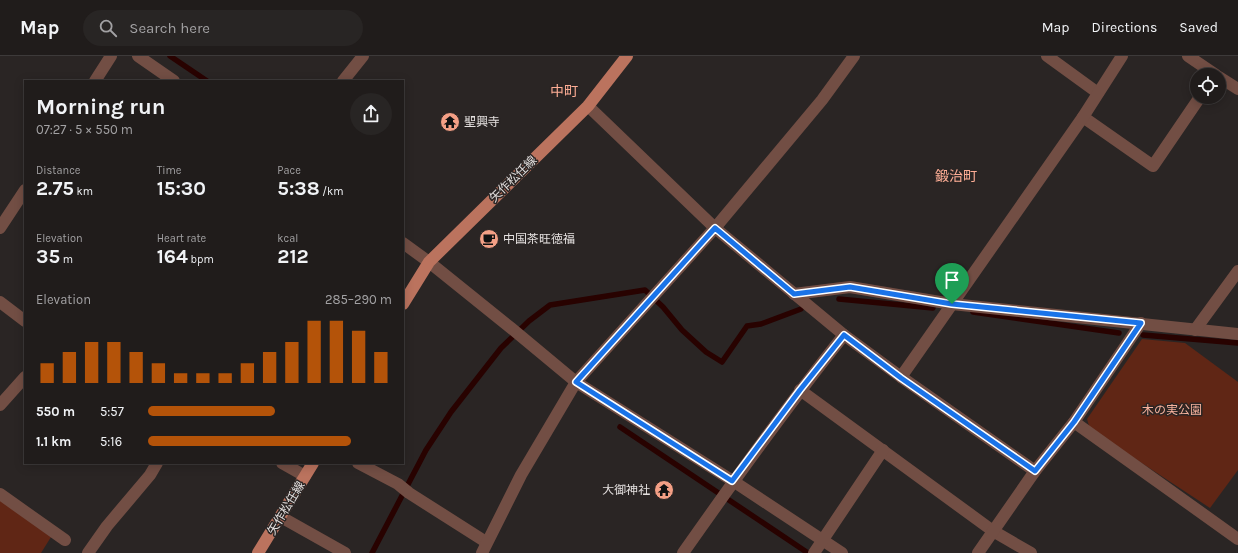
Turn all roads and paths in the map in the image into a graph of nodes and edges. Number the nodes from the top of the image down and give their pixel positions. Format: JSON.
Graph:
{"nodes":[{"id":1,"x":111,"y":56,"type":"edge"},
{"id":2,"x":138,"y":56,"type":"edge"},
{"id":3,"x":363,"y":56,"type":"edge"},
{"id":4,"x":627,"y":56,"type":"edge"},
{"id":5,"x":854,"y":56,"type":"edge"},
{"id":6,"x":1047,"y":56,"type":"edge"},
{"id":7,"x":1122,"y":56,"type":"edge"},
{"id":8,"x":1188,"y":56,"type":"edge"},
{"id":9,"x":1205,"y":68,"type":"edge"},
{"id":10,"x":96,"y":80,"type":"edge"},
{"id":11,"x":173,"y":80,"type":"edge"},
{"id":12,"x":344,"y":80,"type":"edge"},
{"id":13,"x":1226,"y":81,"type":"edge"},
{"id":14,"x":1238,"y":89,"type":"edge"},
{"id":15,"x":1098,"y":93,"type":"junction"},
{"id":16,"x":1195,"y":104,"type":"edge"},
{"id":17,"x":588,"y":106,"type":"junction"},
{"id":18,"x":1083,"y":117,"type":"junction"},
{"id":19,"x":24,"y":192,"type":"edge"},
{"id":20,"x":0,"y":228,"type":"edge"},
{"id":21,"x":715,"y":228,"type":"junction"},
{"id":22,"x":404,"y":244,"type":"edge"},
{"id":23,"x":429,"y":262,"type":"junction"},
{"id":24,"x":1238,"y":271,"type":"edge"},
{"id":25,"x":794,"y":294,"type":"junction"},
{"id":26,"x":0,"y":302,"type":"edge"},
{"id":27,"x":404,"y":302,"type":"edge"},
{"id":28,"x":952,"y":304,"type":"junction"},
{"id":29,"x":24,"y":320,"type":"edge"},
{"id":30,"x":1141,"y":323,"type":"junction"},
{"id":31,"x":1195,"y":330,"type":"junction"},
{"id":32,"x":1238,"y":334,"type":"edge"},
{"id":33,"x":844,"y":335,"type":"junction"},
{"id":34,"x":24,"y":378,"type":"edge"},
{"id":35,"x":901,"y":378,"type":"junction"},
{"id":36,"x":576,"y":382,"type":"junction"},
{"id":37,"x":800,"y":390,"type":"junction"},
{"id":38,"x":0,"y":405,"type":"edge"},
{"id":39,"x":1074,"y":422,"type":"junction"},
{"id":40,"x":883,"y":450,"type":"junction"},
{"id":41,"x":156,"y":464,"type":"edge"},
{"id":42,"x":284,"y":464,"type":"edge"},
{"id":43,"x":312,"y":464,"type":"edge"},
{"id":44,"x":360,"y":464,"type":"edge"},
{"id":45,"x":1035,"y":471,"type":"junction"},
{"id":46,"x":305,"y":476,"type":"junction"},
{"id":47,"x":732,"y":481,"type":"junction"},
{"id":48,"x":0,"y":494,"type":"edge"},
{"id":49,"x":280,"y":517,"type":"junction"},
{"id":50,"x":993,"y":531,"type":"junction"},
{"id":51,"x":1238,"y":539,"type":"edge"},
{"id":52,"x":65,"y":540,"type":"dead end"},
{"id":53,"x":823,"y":540,"type":"junction"},
{"id":54,"x":484,"y":548,"type":"edge"},
{"id":55,"x":814,"y":552,"type":"edge"},
{"id":56,"x":88,"y":553,"type":"edge"},
{"id":57,"x":258,"y":553,"type":"edge"},
{"id":58,"x":345,"y":553,"type":"edge"},
{"id":59,"x":683,"y":553,"type":"edge"},
{"id":60,"x":842,"y":553,"type":"edge"},
{"id":61,"x":978,"y":553,"type":"edge"},
{"id":62,"x":1030,"y":553,"type":"edge"}],
"edges":[{"from":1,"to":10,"type":"street"},
{"from":2,"to":11,"type":"street"},
{"from":3,"to":12,"type":"street"},
{"from":4,"to":17,"type":"main road","name":"矢作松任線"},
{"from":5,"to":21,"type":"street"},
{"from":6,"to":15,"type":"street"},
{"from":7,"to":15,"type":"street"},
{"from":8,"to":9,"type":"street"},
{"from":13,"to":14,"type":"street"},
{"from":15,"to":18,"type":"street"},
{"from":16,"to":18,"type":"street"},
{"from":17,"to":21,"type":"street"},
{"from":17,"to":23,"type":"main road","name":"矢作松任線"},
{"from":18,"to":28,"type":"street"},
{"from":19,"to":20,"type":"street"},
{"from":21,"to":25,"type":"street"},
{"from":21,"to":36,"type":"street"},
{"from":22,"to":23,"type":"street"},
{"from":23,"to":27,"type":"main road","name":"矢作松任線"},
{"from":23,"to":36,"type":"street"},
{"from":24,"to":31,"type":"street"},
{"from":25,"to":28,"type":"street"},
{"from":25,"to":33,"type":"street"},
{"from":26,"to":29,"type":"street"},
{"from":28,"to":30,"type":"street"},
{"from":28,"to":35,"type":"street"},
{"from":30,"to":31,"type":"street"},
{"from":30,"to":39,"type":"street"},
{"from":31,"to":32,"type":"street"},
{"from":33,"to":35,"type":"street"},
{"from":33,"to":37,"type":"street"},
{"from":34,"to":38,"type":"street"},
{"from":35,"to":45,"type":"street"},
{"from":36,"to":47,"type":"street"},
{"from":36,"to":54,"type":"street"},
{"from":37,"to":40,"type":"street"},
{"from":37,"to":47,"type":"street"},
{"from":39,"to":45,"type":"street"},
{"from":39,"to":51,"type":"street"},
{"from":40,"to":50,"type":"street"},
{"from":40,"to":53,"type":"street"},
{"from":41,"to":56,"type":"street"},
{"from":42,"to":46,"type":"street"},
{"from":43,"to":46,"type":"main road","name":"矢作松任線"},
{"from":44,"to":54,"type":"street"},
{"from":45,"to":50,"type":"street"},
{"from":46,"to":49,"type":"main road","name":"矢作松任線"},
{"from":47,"to":53,"type":"street"},
{"from":47,"to":59,"type":"street"},
{"from":48,"to":52,"type":"street"},
{"from":49,"to":57,"type":"main road","name":"矢作松任線"},
{"from":49,"to":58,"type":"street"},
{"from":50,"to":61,"type":"street"},
{"from":50,"to":62,"type":"street"},
{"from":53,"to":55,"type":"street"},
{"from":53,"to":60,"type":"street"}]}
